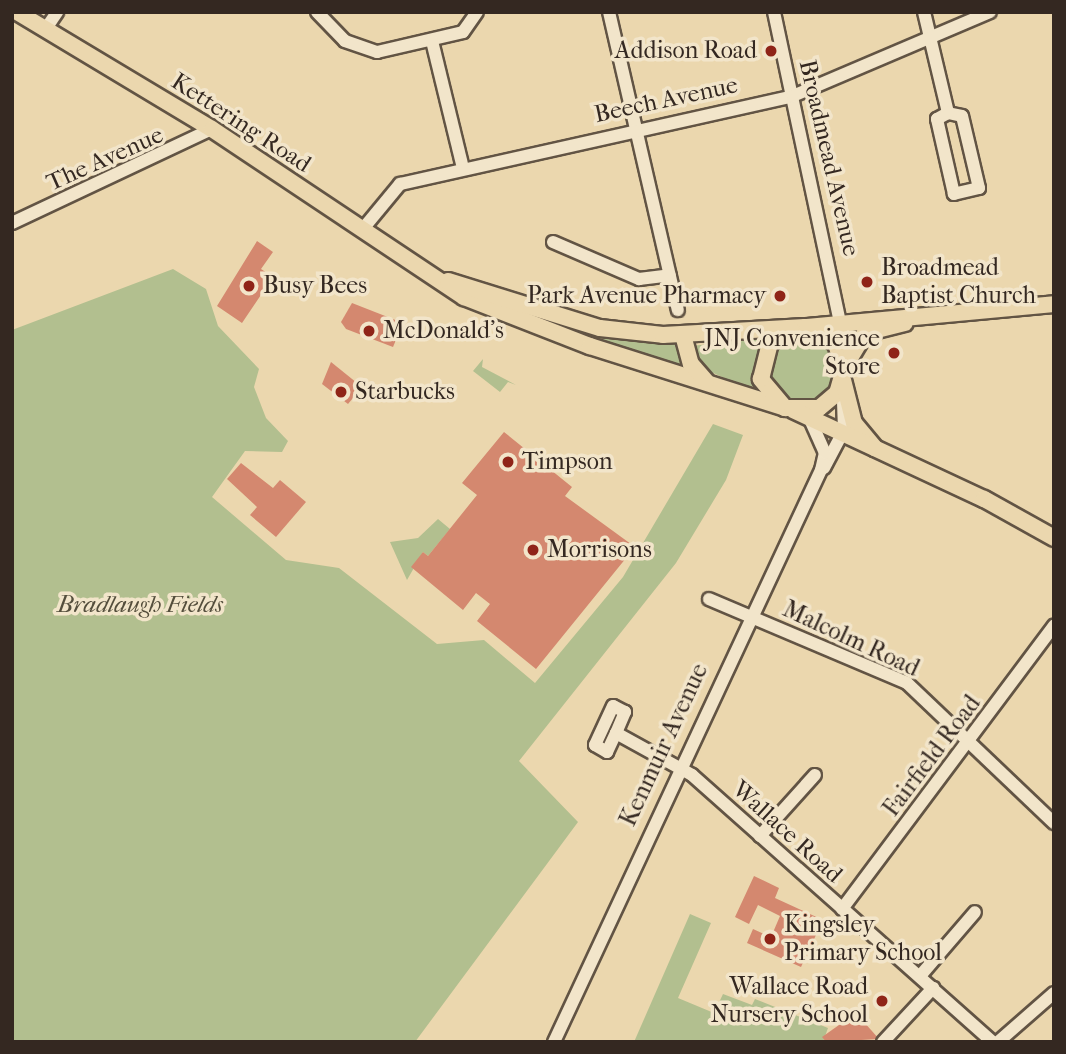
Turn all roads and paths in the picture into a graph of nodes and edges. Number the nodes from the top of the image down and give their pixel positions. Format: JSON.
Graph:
{"nodes":[{"id":1,"x":16,"y":12,"type":"edge"},
{"id":2,"x":57,"y":12,"type":"edge"},
{"id":3,"x":477,"y":12,"type":"edge"},
{"id":4,"x":609,"y":12,"type":"edge"},
{"id":5,"x":774,"y":12,"type":"edge"},
{"id":6,"x":924,"y":12,"type":"edge"},
{"id":7,"x":990,"y":12,"type":"edge"},
{"id":8,"x":319,"y":13,"type":"edge"},
{"id":9,"x":46,"y":30,"type":"junction"},
{"id":10,"x":930,"y":38,"type":"junction"},
{"id":11,"x":432,"y":41,"type":"junction"},
{"id":12,"x":793,"y":96,"type":"junction"},
{"id":13,"x":948,"y":113,"type":"junction"},
{"id":14,"x":636,"y":126,"type":"junction"},
{"id":15,"x":212,"y":129,"type":"junction"},
{"id":16,"x":463,"y":168,"type":"junction"},
{"id":17,"x":12,"y":223,"type":"edge"},
{"id":18,"x":362,"y":230,"type":"junction"},
{"id":19,"x":553,"y":242,"type":"dead end"},
{"id":20,"x":670,"y":275,"type":"junction"},
{"id":21,"x":437,"y":278,"type":"junction"},
{"id":22,"x":1054,"y":304,"type":"edge"},
{"id":23,"x":678,"y":310,"type":"dead end"},
{"id":24,"x":933,"y":314,"type":"junction"},
{"id":25,"x":844,"y":321,"type":"junction"},
{"id":26,"x":798,"y":328,"type":"junction"},
{"id":27,"x":683,"y":335,"type":"junction"},
{"id":28,"x":844,"y":375,"type":"junction"},
{"id":29,"x":711,"y":384,"type":"junction"},
{"id":30,"x":789,"y":409,"type":"junction"},
{"id":31,"x":811,"y":422,"type":"junction"},
{"id":32,"x":841,"y":436,"type":"junction"},
{"id":33,"x":882,"y":454,"type":"junction"},
{"id":34,"x":821,"y":470,"type":"junction"},
{"id":35,"x":1054,"y":538,"type":"edge"},
{"id":36,"x":709,"y":599,"type":"dead end"},
{"id":37,"x":748,"y":616,"type":"junction"},
{"id":38,"x":1054,"y":626,"type":"edge"},
{"id":39,"x":616,"y":733,"type":"dead end"},
{"id":40,"x":970,"y":742,"type":"junction"},
{"id":41,"x":678,"y":765,"type":"junction"},
{"id":42,"x":815,"y":775,"type":"dead end"},
{"id":43,"x":1054,"y":823,"type":"edge"},
{"id":44,"x":760,"y":836,"type":"junction"},
{"id":45,"x":842,"y":909,"type":"junction"},
{"id":46,"x":975,"y":912,"type":"dead end"},
{"id":47,"x":920,"y":976,"type":"junction"},
{"id":48,"x":933,"y":988,"type":"junction"},
{"id":49,"x":1054,"y":993,"type":"edge"},
{"id":50,"x":554,"y":1042,"type":"edge"},
{"id":51,"x":883,"y":1042,"type":"edge"},
{"id":52,"x":995,"y":1042,"type":"edge"}],
"edges":[{"from":1,"to":9,"type":"main road","name":"Kettering Road"},
{"from":2,"to":9,"type":"street"},
{"from":3,"to":11,"type":"street"},
{"from":4,"to":14,"type":"street"},
{"from":5,"to":12,"type":"street","name":"Broadmead Avenue"},
{"from":6,"to":10,"type":"street"},
{"from":7,"to":10,"type":"street","name":"Beech Avenue"},
{"from":8,"to":11,"type":"street"},
{"from":9,"to":15,"type":"main road","name":"Kettering Road"},
{"from":10,"to":12,"type":"street","name":"Beech Avenue"},
{"from":10,"to":13,"type":"street"},
{"from":11,"to":16,"type":"street"},
{"from":12,"to":14,"type":"street","name":"Beech Avenue"},
{"from":12,"to":25,"type":"street","name":"Broadmead Avenue"},
{"from":13,"to":13,"type":"street"},
{"from":14,"to":16,"type":"street","name":"Beech Avenue"},
{"from":14,"to":20,"type":"street"},
{"from":15,"to":17,"type":"street","name":"The Avenue"},
{"from":15,"to":18,"type":"main road","name":"Kettering Road"},
{"from":16,"to":18,"type":"street","name":"Beech Avenue"},
{"from":18,"to":21,"type":"main road","name":"Kettering Road"},
{"from":19,"to":20,"type":"street"},
{"from":20,"to":23,"type":"street"},
{"from":21,"to":27,"type":"main road","name":"Kettering Road"},
{"from":21,"to":29,"type":"main road","name":"Kettering Road"},
{"from":22,"to":24,"type":"main road"},
{"from":24,"to":25,"type":"main road","name":"Kettering Road"},
{"from":24,"to":28,"type":"main road"},
{"from":25,"to":26,"type":"main road","name":"Kettering Road"},
{"from":25,"to":28,"type":"street","name":"Broadmead Avenue"},
{"from":26,"to":27,"type":"main road","name":"Kettering Road"},
{"from":26,"to":28,"type":"main road"},
{"from":26,"to":30,"type":"main road"},
{"from":27,"to":29,"type":"main road"},
{"from":28,"to":30,"type":"main road"},
{"from":28,"to":32,"type":"street","name":"Kenmuir Avenue"},
{"from":28,"to":33,"type":"main road","name":"Kettering Road"},
{"from":29,"to":30,"type":"main road","name":"Kettering Road"},
{"from":30,"to":31,"type":"main road","name":"Kettering Road"},
{"from":31,"to":32,"type":"main road","name":"Kettering Road"},
{"from":31,"to":34,"type":"street"},
{"from":32,"to":33,"type":"main road","name":"Kettering Road"},
{"from":32,"to":34,"type":"street","name":"Kenmuir Avenue"},
{"from":33,"to":35,"type":"main road","name":"Kettering Road"},
{"from":34,"to":37,"type":"street","name":"Kenmuir Avenue"},
{"from":36,"to":37,"type":"street","name":"Malcolm Road"},
{"from":37,"to":40,"type":"street","name":"Malcolm Road"},
{"from":37,"to":41,"type":"street","name":"Kenmuir Avenue"},
{"from":38,"to":40,"type":"street","name":"Fairfield Road"},
{"from":39,"to":41,"type":"street","name":"Wallace Road"},
{"from":40,"to":43,"type":"street","name":"Malcolm Road"},
{"from":40,"to":45,"type":"street","name":"Fairfield Road"},
{"from":41,"to":44,"type":"street","name":"Wallace Road"},
{"from":41,"to":50,"type":"street","name":"Kenmuir Avenue"},
{"from":42,"to":44,"type":"street"},
{"from":44,"to":45,"type":"street","name":"Wallace Road"},
{"from":45,"to":47,"type":"street","name":"Wallace Road"},
{"from":46,"to":47,"type":"street"},
{"from":47,"to":48,"type":"street","name":"Wallace Road"},
{"from":48,"to":51,"type":"street"},
{"from":48,"to":52,"type":"street","name":"Wallace Road"},
{"from":49,"to":52,"type":"street"}]}
